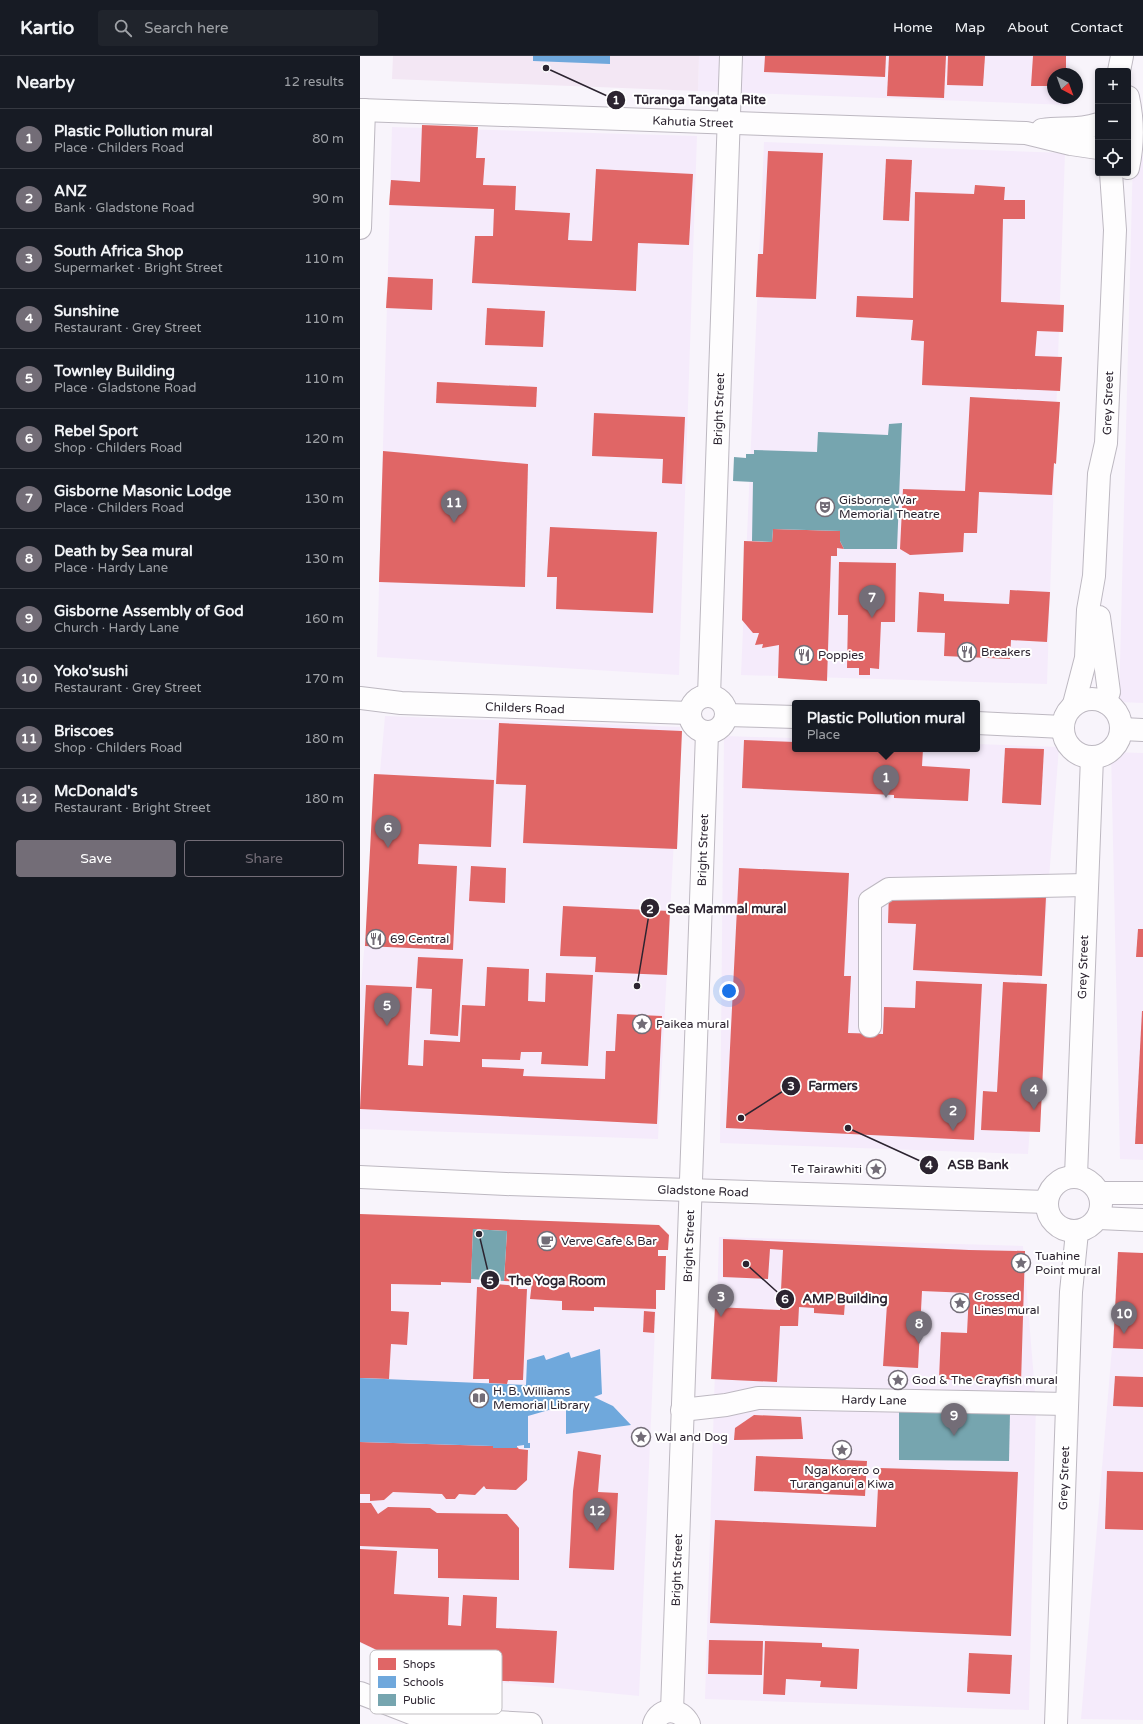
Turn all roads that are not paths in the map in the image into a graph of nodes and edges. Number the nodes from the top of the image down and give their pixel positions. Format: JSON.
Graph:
{"nodes":[{"id":1,"x":731,"y":56,"type":"edge"},
{"id":2,"x":362,"y":110,"type":"edge"},
{"id":3,"x":1134,"y":111,"type":"edge"},
{"id":4,"x":728,"y":123,"type":"junction"},
{"id":5,"x":1095,"y":125,"type":"edge"},
{"id":6,"x":1026,"y":133,"type":"junction"},
{"id":7,"x":1095,"y":148,"type":"edge"},
{"id":8,"x":1132,"y":161,"type":"edge"},
{"id":9,"x":1111,"y":176,"type":"edge"},
{"id":10,"x":360,"y":228,"type":"edge"},
{"id":11,"x":1115,"y":230,"type":"junction"},
{"id":12,"x":1094,"y":576,"type":"junction"},
{"id":13,"x":709,"y":696,"type":"junction"},
{"id":14,"x":360,"y":698,"type":"edge"},
{"id":15,"x":1105,"y":702,"type":"junction"},
{"id":16,"x":1074,"y":704,"type":"junction"},
{"id":17,"x":690,"y":713,"type":"junction"},
{"id":18,"x":726,"y":715,"type":"junction"},
{"id":19,"x":792,"y":718,"type":"edge"},
{"id":20,"x":980,"y":724,"type":"edge"},
{"id":21,"x":1063,"y":727,"type":"junction"},
{"id":22,"x":1132,"y":729,"type":"edge"},
{"id":23,"x":707,"y":733,"type":"junction"},
{"id":24,"x":1092,"y":757,"type":"junction"},
{"id":25,"x":1086,"y":885,"type":"junction"},
{"id":26,"x":870,"y":1026,"type":"dead end"},
{"id":27,"x":1076,"y":1176,"type":"junction"},
{"id":28,"x":360,"y":1177,"type":"edge"},
{"id":29,"x":692,"y":1190,"type":"junction"},
{"id":30,"x":1100,"y":1193,"type":"junction"},
{"id":31,"x":1143,"y":1193,"type":"edge"},
{"id":32,"x":1047,"y":1202,"type":"junction"},
{"id":33,"x":1099,"y":1218,"type":"junction"},
{"id":34,"x":1143,"y":1220,"type":"edge"},
{"id":35,"x":1077,"y":1232,"type":"junction"},
{"id":36,"x":1067,"y":1404,"type":"junction"},
{"id":37,"x":682,"y":1410,"type":"junction"},
{"id":38,"x":360,"y":1693,"type":"edge"},
{"id":39,"x":370,"y":1697,"type":"edge"},
{"id":40,"x":414,"y":1714,"type":"edge"},
{"id":41,"x":680,"y":1718,"type":"edge"},
{"id":42,"x":531,"y":1724,"type":"edge"},
{"id":43,"x":654,"y":1724,"type":"edge"},
{"id":44,"x":1056,"y":1724,"type":"edge"}],
"edges":[{"from":1,"to":4,"type":"street","name":"Bright Street"},
{"from":2,"to":4,"type":"street","name":"Kahutia Street"},
{"from":2,"to":10,"type":"street"},
{"from":3,"to":8,"type":"street","name":"Grey Street"},
{"from":4,"to":6,"type":"street","name":"Kahutia Street"},
{"from":4,"to":13,"type":"street","name":"Bright Street"},
{"from":5,"to":6,"type":"street","name":"Kahutia Street"},
{"from":6,"to":7,"type":"street","name":"Kahutia Street"},
{"from":8,"to":11,"type":"street","name":"Grey Street"},
{"from":9,"to":11,"type":"street","name":"Grey Street"},
{"from":11,"to":12,"type":"street","name":"Grey Street"},
{"from":12,"to":15,"type":"street","name":"Grey Street"},
{"from":12,"to":16,"type":"street","name":"Grey Street"},
{"from":13,"to":17,"type":"street"},
{"from":13,"to":18,"type":"street"},
{"from":14,"to":17,"type":"street","name":"Childers Road"},
{"from":15,"to":16,"type":"street"},
{"from":15,"to":22,"type":"street"},
{"from":16,"to":21,"type":"street"},
{"from":17,"to":23,"type":"street"},
{"from":18,"to":19,"type":"street"},
{"from":18,"to":23,"type":"street"},
{"from":20,"to":21,"type":"street"},
{"from":21,"to":24,"type":"street"},
{"from":22,"to":24,"type":"street"},
{"from":23,"to":29,"type":"street","name":"Bright Street"},
{"from":24,"to":25,"type":"street","name":"Grey Street"},
{"from":25,"to":26,"type":"street"},
{"from":25,"to":27,"type":"street","name":"Grey Street"},
{"from":27,"to":30,"type":"street"},
{"from":27,"to":32,"type":"street"},
{"from":28,"to":29,"type":"street","name":"Gladstone Road"},
{"from":29,"to":32,"type":"street","name":"Gladstone Road"},
{"from":29,"to":37,"type":"street","name":"Bright Street"},
{"from":30,"to":31,"type":"street"},
{"from":30,"to":33,"type":"street"},
{"from":32,"to":35,"type":"street"},
{"from":33,"to":34,"type":"street"},
{"from":33,"to":35,"type":"street"},
{"from":35,"to":36,"type":"street","name":"Grey Street"},
{"from":36,"to":37,"type":"street","name":"Hardy Lane"},
{"from":36,"to":44,"type":"street","name":"Grey Street"},
{"from":37,"to":41,"type":"street","name":"Bright Street"},
{"from":38,"to":39,"type":"street"},
{"from":40,"to":42,"type":"street"},
{"from":41,"to":43,"type":"street"}]}
